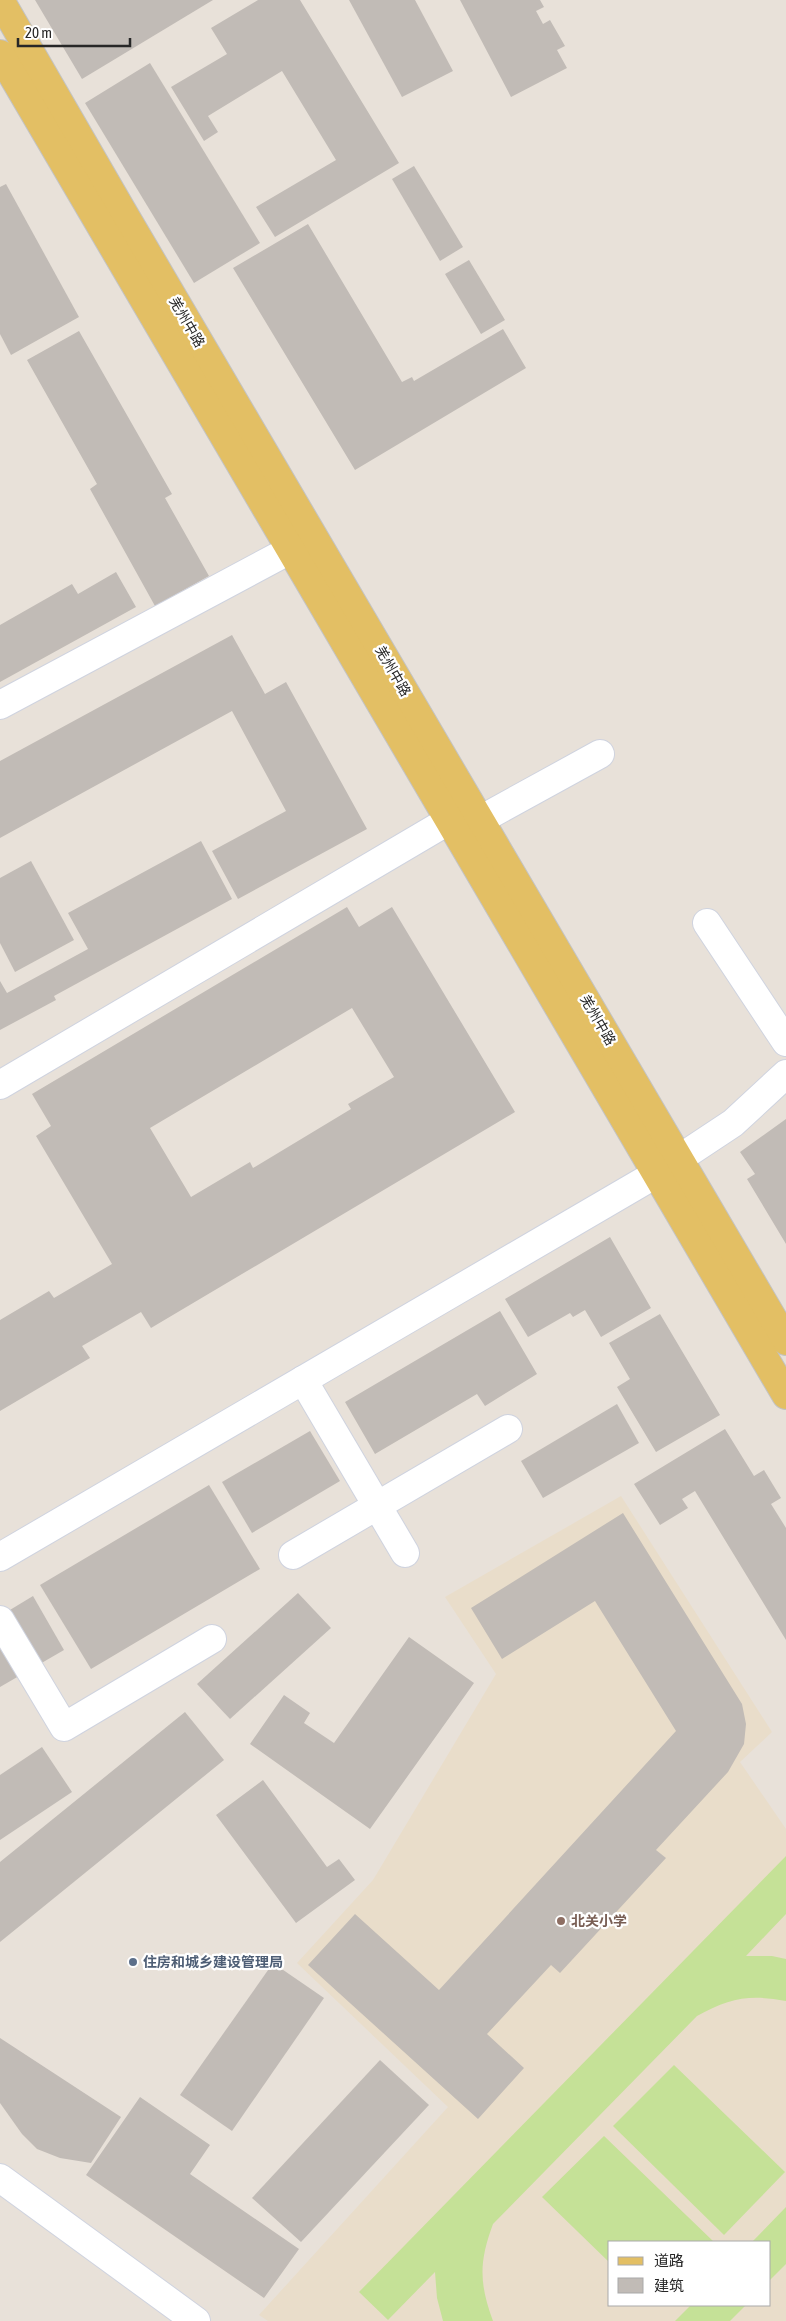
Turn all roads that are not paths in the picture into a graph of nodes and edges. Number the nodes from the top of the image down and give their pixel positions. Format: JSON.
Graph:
{"nodes":[{"id":1,"x":0,"y":0,"type":"edge"},
{"id":2,"x":0,"y":54,"type":"edge"},
{"id":3,"x":290,"y":550,"type":"junction"},
{"id":4,"x":0,"y":706,"type":"edge"},
{"id":5,"x":600,"y":754,"type":"dead end"},
{"id":6,"x":480,"y":820,"type":"junction"},
{"id":7,"x":448,"y":821,"type":"junction"},
{"id":8,"x":707,"y":923,"type":"dead end"},
{"id":9,"x":786,"y":1042,"type":"edge"},
{"id":10,"x":786,"y":1074,"type":"edge"},
{"id":11,"x":0,"y":1085,"type":"edge"},
{"id":12,"x":679,"y":1159,"type":"junction"},
{"id":13,"x":656,"y":1174,"type":"junction"},
{"id":14,"x":786,"y":1341,"type":"edge"},
{"id":15,"x":303,"y":1380,"type":"junction"},
{"id":16,"x":786,"y":1395,"type":"edge"},
{"id":17,"x":508,"y":1429,"type":"dead end"},
{"id":18,"x":377,"y":1506,"type":"junction"},
{"id":19,"x":405,"y":1553,"type":"dead end"},
{"id":20,"x":293,"y":1555,"type":"dead end"},
{"id":21,"x":0,"y":1557,"type":"edge"},
{"id":22,"x":0,"y":1620,"type":"edge"},
{"id":23,"x":212,"y":1639,"type":"dead end"},
{"id":24,"x":0,"y":2178,"type":"edge"},
{"id":25,"x":196,"y":2321,"type":"edge"}],
"edges":[{"from":1,"to":6,"type":"main road","name":"羌州中路"},
{"from":2,"to":3,"type":"main road","name":"羌州中路"},
{"from":3,"to":4,"type":"street"},
{"from":3,"to":7,"type":"main road","name":"羌州中路"},
{"from":5,"to":6,"type":"street"},
{"from":6,"to":12,"type":"main road","name":"羌州中路"},
{"from":7,"to":11,"type":"street"},
{"from":7,"to":13,"type":"main road","name":"羌州中路"},
{"from":8,"to":9,"type":"street"},
{"from":10,"to":12,"type":"street"},
{"from":12,"to":13,"type":"street"},
{"from":12,"to":14,"type":"main road","name":"羌州中路"},
{"from":13,"to":15,"type":"street"},
{"from":13,"to":16,"type":"main road","name":"羌州中路"},
{"from":15,"to":18,"type":"street"},
{"from":15,"to":21,"type":"street"},
{"from":17,"to":18,"type":"street"},
{"from":18,"to":19,"type":"street"},
{"from":18,"to":20,"type":"street"},
{"from":22,"to":23,"type":"street"},
{"from":24,"to":25,"type":"street"}]}
